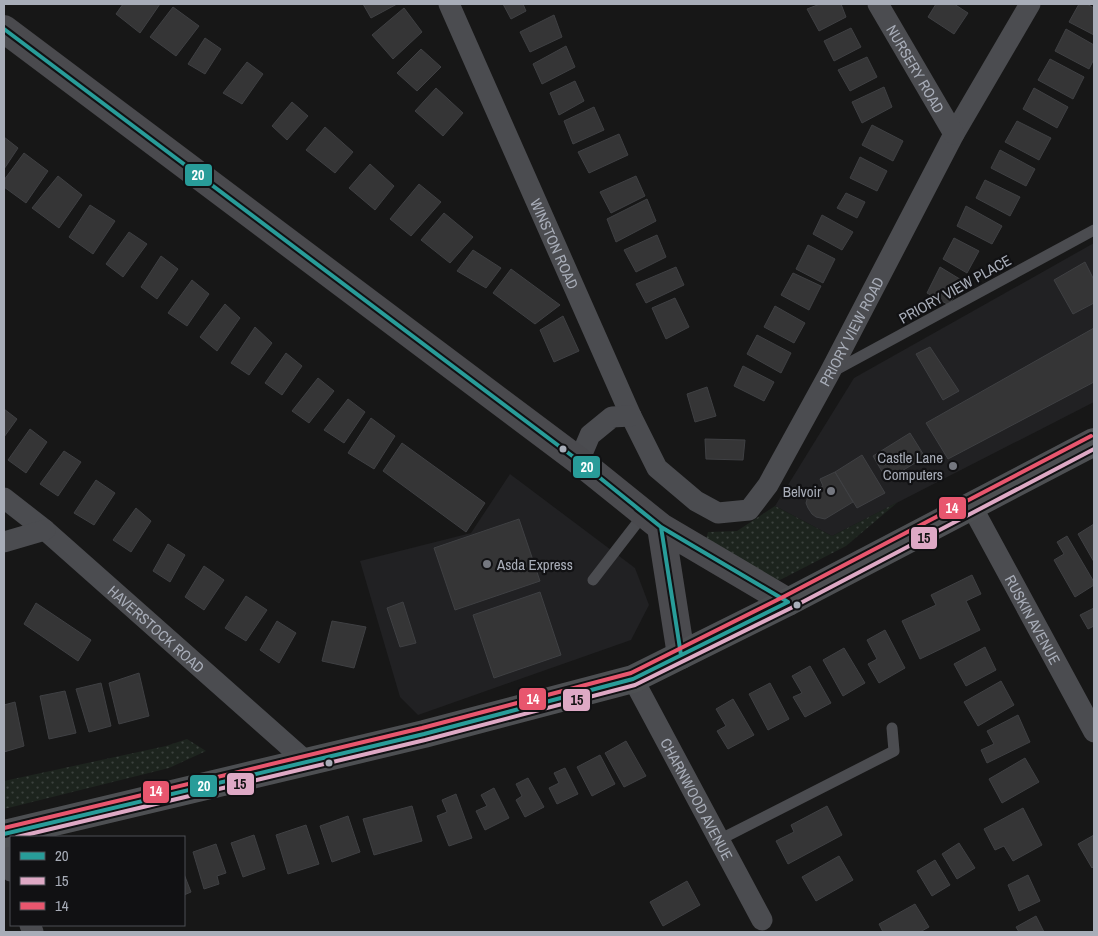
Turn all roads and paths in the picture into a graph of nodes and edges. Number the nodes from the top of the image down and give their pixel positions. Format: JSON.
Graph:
{"nodes":[{"id":1,"x":449,"y":4,"type":"edge"},
{"id":2,"x":878,"y":4,"type":"edge"},
{"id":3,"x":1030,"y":4,"type":"edge"},
{"id":4,"x":4,"y":29,"type":"edge"},
{"id":5,"x":954,"y":134,"type":"junction"},
{"id":6,"x":1094,"y":230,"type":"edge"},
{"id":7,"x":830,"y":374,"type":"junction"},
{"id":8,"x":631,"y":416,"type":"junction"},
{"id":9,"x":1094,"y":442,"type":"edge"},
{"id":10,"x":579,"y":461,"type":"junction"},
{"id":11,"x":4,"y":498,"type":"edge"},
{"id":12,"x":972,"y":507,"type":"junction"},
{"id":13,"x":652,"y":521,"type":"junction"},
{"id":14,"x":45,"y":530,"type":"junction"},
{"id":15,"x":4,"y":542,"type":"edge"},
{"id":16,"x":593,"y":580,"type":"dead end"},
{"id":17,"x":788,"y":602,"type":"junction"},
{"id":18,"x":681,"y":655,"type":"junction"},
{"id":19,"x":633,"y":679,"type":"junction"},
{"id":20,"x":892,"y":728,"type":"dead end"},
{"id":21,"x":1094,"y":732,"type":"edge"},
{"id":22,"x":308,"y":762,"type":"junction"},
{"id":23,"x":4,"y":834,"type":"edge"},
{"id":24,"x":719,"y":840,"type":"junction"},
{"id":25,"x":4,"y":850,"type":"edge"},
{"id":26,"x":10,"y":868,"type":"edge"},
{"id":27,"x":762,"y":920,"type":"dead end"}],
"edges":[{"from":1,"to":8,"type":"street","name":"WINSTON ROAD"},
{"from":2,"to":5,"type":"street","name":"NURSERY ROAD"},
{"from":3,"to":5,"type":"street","name":"PRIORY VIEW ROAD"},
{"from":4,"to":10,"type":"street"},
{"from":5,"to":7,"type":"street","name":"PRIORY VIEW ROAD"},
{"from":6,"to":7,"type":"lane","name":"PRIORY VIEW PLACE"},
{"from":7,"to":8,"type":"street","name":"PRIORY VIEW ROAD"},
{"from":8,"to":10,"type":"street"},
{"from":9,"to":12,"type":"main road"},
{"from":10,"to":13,"type":"street"},
{"from":11,"to":14,"type":"street","name":"HAVERSTOCK ROAD"},
{"from":12,"to":17,"type":"main road"},
{"from":12,"to":21,"type":"street","name":"RUSKIN AVENUE"},
{"from":13,"to":16,"type":"lane"},
{"from":13,"to":17,"type":"street"},
{"from":13,"to":18,"type":"street"},
{"from":14,"to":15,"type":"street"},
{"from":14,"to":22,"type":"street","name":"HAVERSTOCK ROAD"},
{"from":17,"to":18,"type":"main road"},
{"from":18,"to":19,"type":"main road"},
{"from":19,"to":22,"type":"main road"},
{"from":19,"to":24,"type":"street","name":"CHARNWOOD AVENUE"},
{"from":20,"to":24,"type":"lane"},
{"from":22,"to":23,"type":"main road"},
{"from":24,"to":27,"type":"street","name":"CHARNWOOD AVENUE"},
{"from":25,"to":26,"type":"street"}]}
